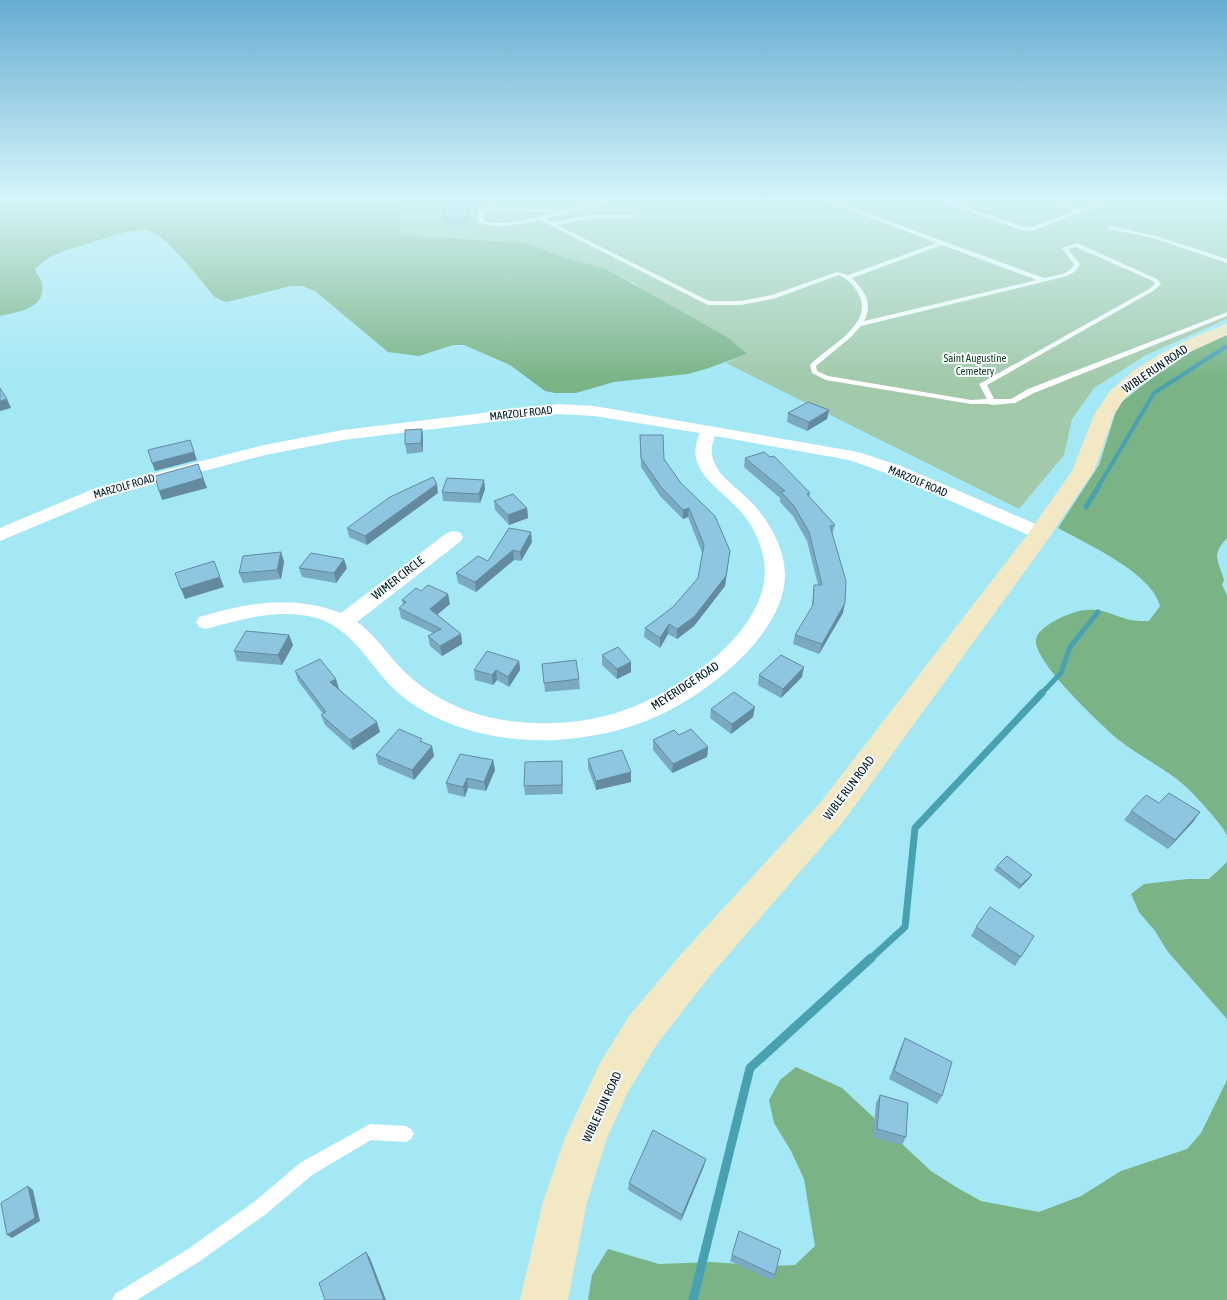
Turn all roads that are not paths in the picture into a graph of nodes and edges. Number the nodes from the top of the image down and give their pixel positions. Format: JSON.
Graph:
{"nodes":[{"id":1,"x":624,"y":261,"type":"edge"},
{"id":2,"x":893,"y":261,"type":"edge"},
{"id":3,"x":991,"y":261,"type":"edge"},
{"id":4,"x":1075,"y":261,"type":"edge"},
{"id":5,"x":1113,"y":261,"type":"edge"},
{"id":6,"x":848,"y":277,"type":"junction"},
{"id":7,"x":1044,"y":280,"type":"junction"},
{"id":8,"x":1227,"y":314,"type":"edge"},
{"id":9,"x":861,"y":324,"type":"junction"},
{"id":10,"x":1227,"y":329,"type":"edge"},
{"id":11,"x":992,"y":403,"type":"junction"},
{"id":12,"x":710,"y":430,"type":"junction"},
{"id":13,"x":1040,"y":533,"type":"junction"},
{"id":14,"x":0,"y":534,"type":"edge"},
{"id":15,"x":454,"y":537,"type":"dead end"},
{"id":16,"x":344,"y":621,"type":"junction"},
{"id":17,"x":206,"y":622,"type":"dead end"},
{"id":18,"x":406,"y":1134,"type":"dead end"},
{"id":19,"x":121,"y":1300,"type":"edge"},
{"id":20,"x":544,"y":1300,"type":"edge"}],
"edges":[{"from":1,"to":6,"type":"lane"},
{"from":2,"to":6,"type":"lane"},
{"from":3,"to":7,"type":"lane"},
{"from":4,"to":7,"type":"lane"},
{"from":5,"to":11,"type":"lane"},
{"from":6,"to":9,"type":"lane"},
{"from":7,"to":9,"type":"lane"},
{"from":8,"to":11,"type":"lane"},
{"from":9,"to":11,"type":"lane"},
{"from":10,"to":13,"type":"street","name":"WIBLE RUN ROAD"},
{"from":12,"to":13,"type":"street","name":"MARZOLF ROAD"},
{"from":12,"to":14,"type":"street","name":"MARZOLF ROAD"},
{"from":12,"to":16,"type":"street","name":"MEYERIDGE ROAD"},
{"from":13,"to":20,"type":"street","name":"WIBLE RUN ROAD"},
{"from":15,"to":16,"type":"street","name":"WIMER CIRCLE"},
{"from":16,"to":17,"type":"street","name":"MEYERIDGE ROAD"},
{"from":18,"to":19,"type":"lane"}]}
